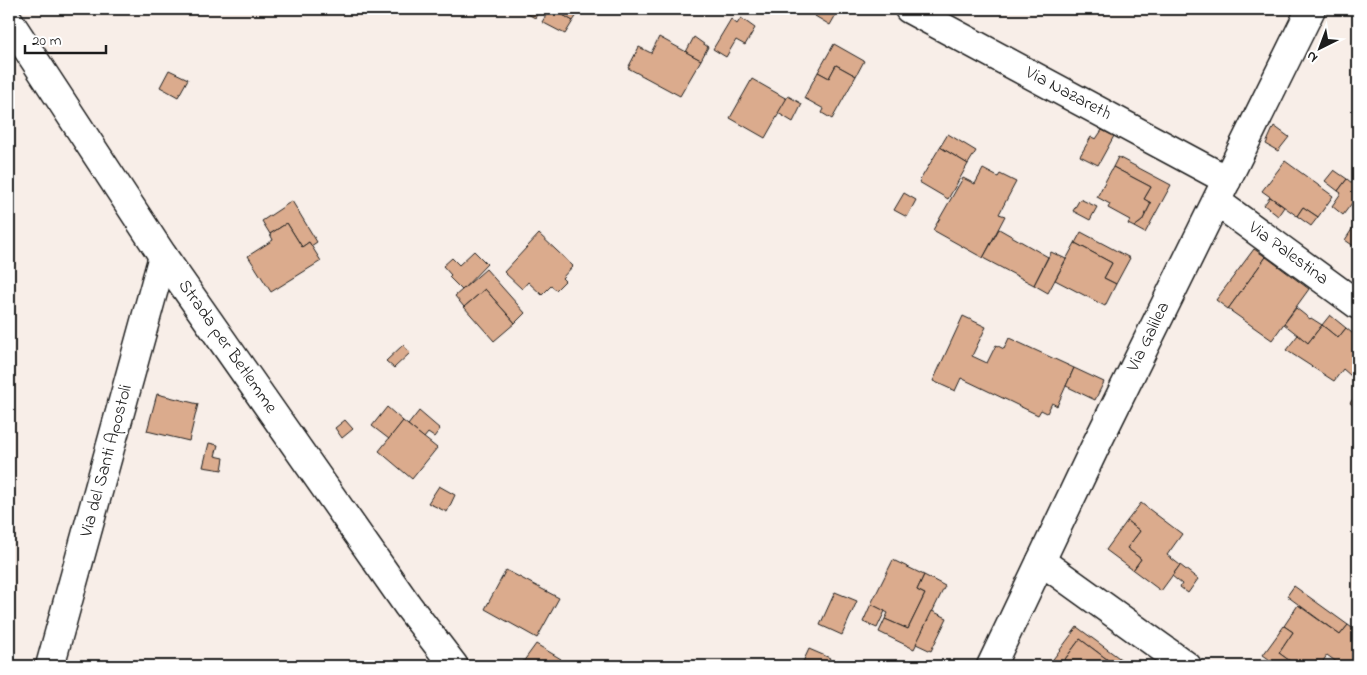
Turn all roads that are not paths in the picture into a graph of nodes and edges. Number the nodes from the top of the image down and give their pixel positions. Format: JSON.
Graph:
{"nodes":[{"id":1,"x":909,"y":9,"type":"edge"},
{"id":2,"x":1311,"y":9,"type":"edge"},
{"id":3,"x":9,"y":22,"type":"edge"},
{"id":4,"x":1222,"y":191,"type":"junction"},
{"id":5,"x":163,"y":256,"type":"junction"},
{"id":6,"x":1358,"y":306,"type":"edge"},
{"id":7,"x":1041,"y":561,"type":"junction"},
{"id":8,"x":50,"y":666,"type":"edge"},
{"id":9,"x":454,"y":666,"type":"edge"},
{"id":10,"x":991,"y":666,"type":"edge"},
{"id":11,"x":1187,"y":666,"type":"edge"}],
"edges":[{"from":1,"to":4,"type":"street","name":"Via Nazareth"},
{"from":2,"to":4,"type":"street","name":"Via Galilea"},
{"from":3,"to":5,"type":"street","name":"Strada per Betlemme"},
{"from":4,"to":6,"type":"street","name":"Via Palestina"},
{"from":4,"to":7,"type":"street","name":"Via Galilea"},
{"from":5,"to":8,"type":"street","name":"Via del Santi Apostoli"},
{"from":5,"to":9,"type":"street","name":"Strada per Betlemme"},
{"from":7,"to":10,"type":"street","name":"Via Galilea"},
{"from":7,"to":11,"type":"street"}]}
